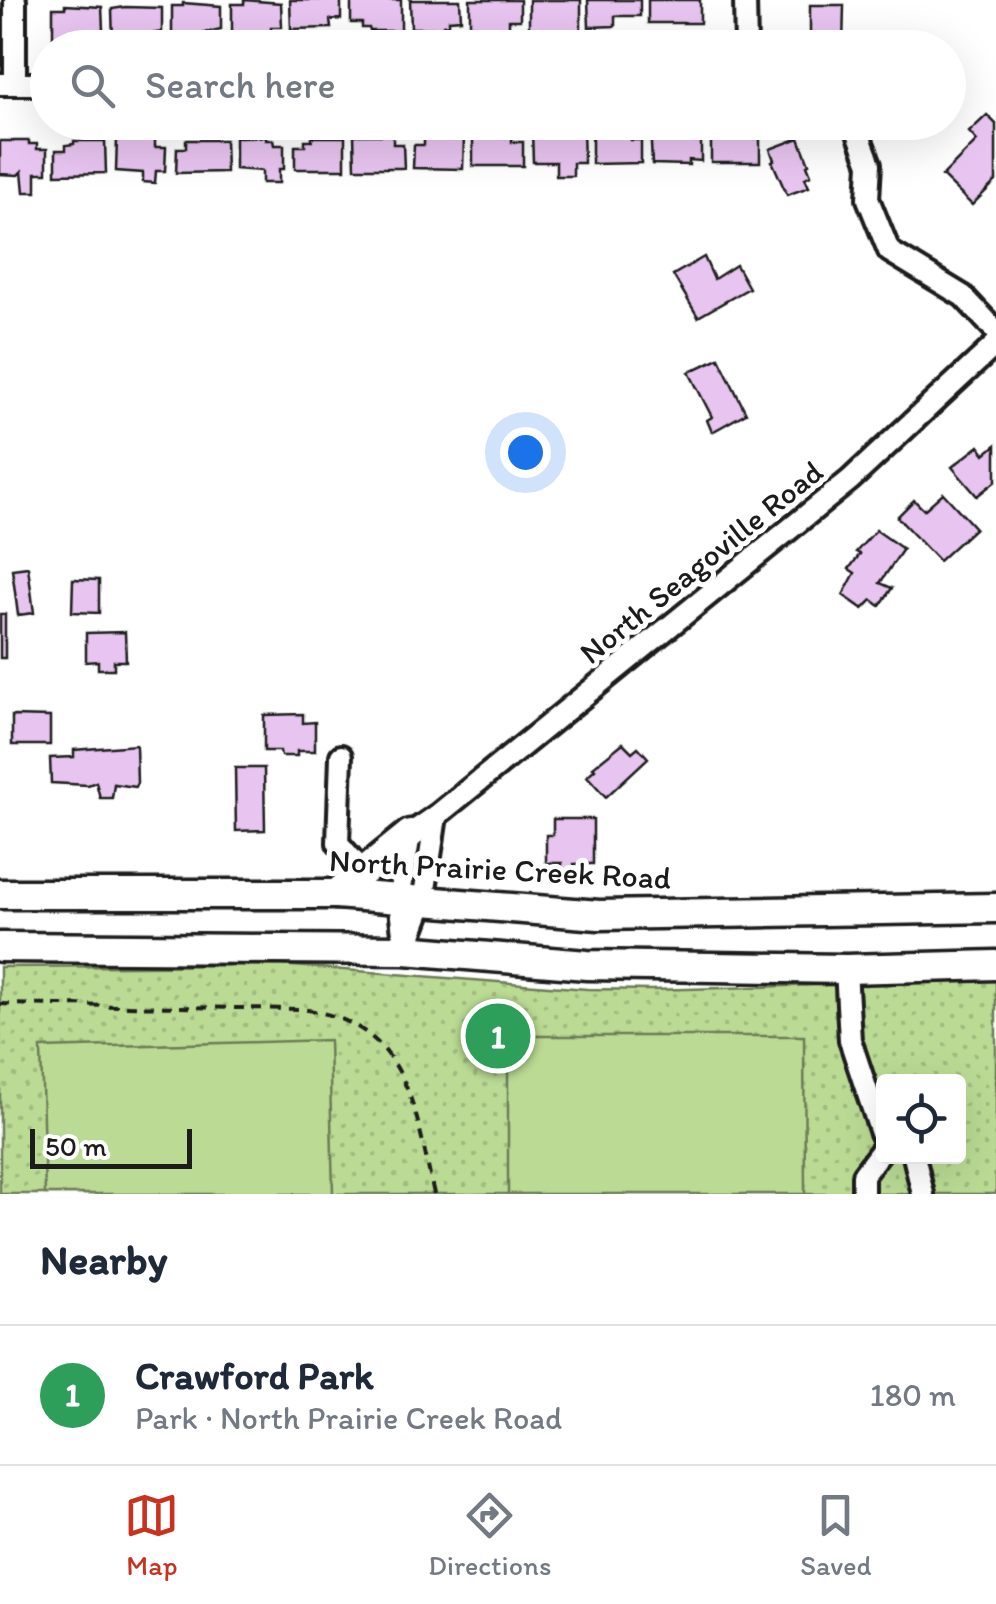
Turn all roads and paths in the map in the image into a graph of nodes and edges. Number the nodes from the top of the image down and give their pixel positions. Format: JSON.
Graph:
{"nodes":[{"id":1,"x":15,"y":0,"type":"edge"},
{"id":2,"x":744,"y":0,"type":"edge"},
{"id":3,"x":745,"y":30,"type":"edge"},
{"id":4,"x":8,"y":84,"type":"edge"},
{"id":5,"x":861,"y":140,"type":"edge"},
{"id":6,"x":996,"y":330,"type":"edge"},
{"id":7,"x":996,"y":344,"type":"edge"},
{"id":8,"x":341,"y":756,"type":"dead end"},
{"id":9,"x":436,"y":816,"type":"junction"},
{"id":10,"x":410,"y":834,"type":"junction"},
{"id":11,"x":362,"y":872,"type":"junction"},
{"id":12,"x":0,"y":894,"type":"edge"},
{"id":13,"x":336,"y":894,"type":"junction"},
{"id":14,"x":411,"y":902,"type":"junction"},
{"id":15,"x":996,"y":908,"type":"edge"},
{"id":16,"x":0,"y":947,"type":"edge"},
{"id":17,"x":405,"y":950,"type":"junction"},
{"id":18,"x":996,"y":965,"type":"edge"},
{"id":19,"x":846,"y":970,"type":"junction"},
{"id":20,"x":0,"y":1004,"type":"edge"},
{"id":21,"x":876,"y":1120,"type":"edge"},
{"id":22,"x":876,"y":1156,"type":"edge"},
{"id":23,"x":916,"y":1164,"type":"edge"},
{"id":24,"x":434,"y":1194,"type":"edge"},
{"id":25,"x":864,"y":1194,"type":"edge"},
{"id":26,"x":922,"y":1194,"type":"edge"}],
"edges":[{"from":1,"to":4,"type":"street"},
{"from":2,"to":3,"type":"street"},
{"from":5,"to":6,"type":"street"},
{"from":7,"to":9,"type":"street","name":"North Seagoville Road"},
{"from":8,"to":11,"type":"street"},
{"from":9,"to":10,"type":"street","name":"North Seagoville Road"},
{"from":9,"to":14,"type":"street"},
{"from":10,"to":11,"type":"main road"},
{"from":10,"to":14,"type":"street"},
{"from":11,"to":13,"type":"main road"},
{"from":12,"to":13,"type":"main road","name":"North Prairie Creek Road"},
{"from":13,"to":14,"type":"main road","name":"North Prairie Creek Road"},
{"from":14,"to":15,"type":"main road","name":"North Prairie Creek Road"},
{"from":14,"to":17,"type":"street"},
{"from":16,"to":17,"type":"main road"},
{"from":17,"to":19,"type":"main road"},
{"from":18,"to":19,"type":"main road"},
{"from":19,"to":21,"type":"street"},
{"from":20,"to":24,"type":"path"},
{"from":22,"to":25,"type":"street"},
{"from":23,"to":26,"type":"street"}]}
